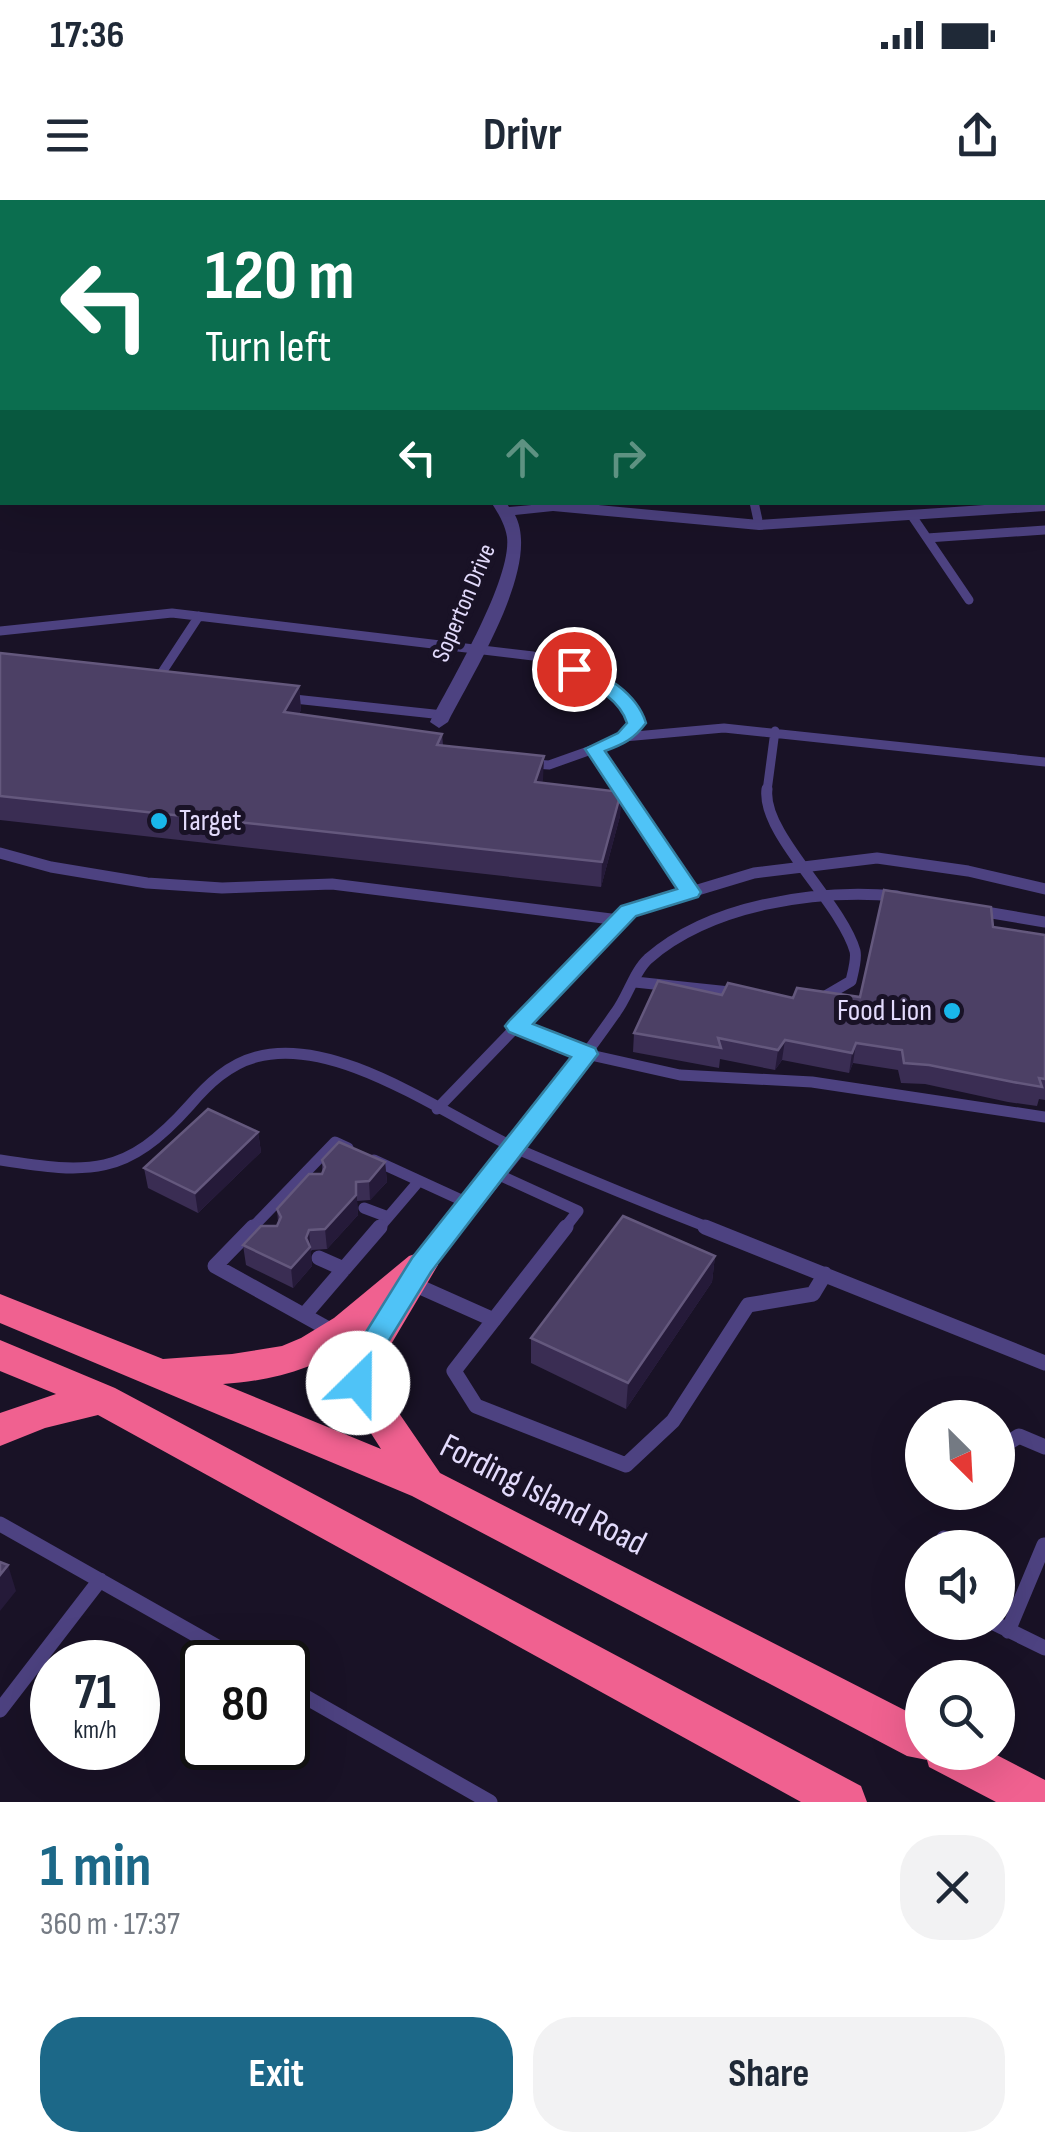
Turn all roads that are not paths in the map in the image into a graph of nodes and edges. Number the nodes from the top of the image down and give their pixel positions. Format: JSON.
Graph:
{"nodes":[{"id":1,"x":755,"y":505,"type":"edge"},
{"id":2,"x":1045,"y":506,"type":"edge"},
{"id":3,"x":501,"y":507,"type":"edge"},
{"id":4,"x":974,"y":507,"type":"edge"},
{"id":5,"x":882,"y":510,"type":"edge"},
{"id":6,"x":912,"y":516,"type":"junction"},
{"id":7,"x":759,"y":525,"type":"junction"},
{"id":8,"x":1045,"y":530,"type":"edge"},
{"id":9,"x":927,"y":538,"type":"junction"},
{"id":10,"x":969,"y":600,"type":"dead end"},
{"id":11,"x":199,"y":616,"type":"junction"},
{"id":12,"x":0,"y":631,"type":"edge"},
{"id":13,"x":474,"y":647,"type":"junction"},
{"id":14,"x":166,"y":685,"type":"edge"},
{"id":15,"x":265,"y":696,"type":"edge"},
{"id":16,"x":441,"y":719,"type":"joint"},
{"id":17,"x":775,"y":731,"type":"junction"},
{"id":18,"x":624,"y":737,"type":"junction"},
{"id":19,"x":594,"y":749,"type":"junction"},
{"id":20,"x":516,"y":762,"type":"edge"},
{"id":21,"x":1045,"y":762,"type":"edge"},
{"id":22,"x":0,"y":853,"type":"edge"},
{"id":23,"x":801,"y":865,"type":"junction"},
{"id":24,"x":1045,"y":889,"type":"edge"},
{"id":25,"x":690,"y":892,"type":"junction"},
{"id":26,"x":827,"y":898,"type":"junction"},
{"id":27,"x":913,"y":899,"type":"edge"},
{"id":28,"x":970,"y":909,"type":"edge"},
{"id":29,"x":619,"y":920,"type":"junction"},
{"id":30,"x":1045,"y":922,"type":"edge"},
{"id":31,"x":635,"y":982,"type":"junction"},
{"id":32,"x":760,"y":995,"type":"edge"},
{"id":33,"x":812,"y":998,"type":"edge"},
{"id":34,"x":517,"y":1026,"type":"junction"},
{"id":35,"x":586,"y":1054,"type":"junction"},
{"id":36,"x":437,"y":1109,"type":"junction"},
{"id":37,"x":1045,"y":1117,"type":"edge"},
{"id":38,"x":515,"y":1148,"type":"junction"},
{"id":39,"x":0,"y":1160,"type":"edge"},
{"id":40,"x":495,"y":1172,"type":"junction"},
{"id":41,"x":298,"y":1178,"type":"junction"},
{"id":42,"x":419,"y":1181,"type":"junction"},
{"id":43,"x":318,"y":1187,"type":"edge"},
{"id":44,"x":470,"y":1204,"type":"junction"},
{"id":45,"x":364,"y":1208,"type":"dead end"},
{"id":46,"x":388,"y":1217,"type":"junction"},
{"id":47,"x":251,"y":1227,"type":"junction"},
{"id":48,"x":272,"y":1237,"type":"edge"},
{"id":49,"x":319,"y":1258,"type":"dead end"},
{"id":50,"x":344,"y":1269,"type":"junction"},
{"id":51,"x":825,"y":1274,"type":"junction"},
{"id":52,"x":412,"y":1276,"type":"junction"},
{"id":53,"x":0,"y":1308,"type":"edge"},
{"id":54,"x":306,"y":1314,"type":"junction"},
{"id":55,"x":494,"y":1320,"type":"junction"},
{"id":56,"x":336,"y":1334,"type":"junction"},
{"id":57,"x":0,"y":1356,"type":"edge"},
{"id":58,"x":1045,"y":1363,"type":"edge"},
{"id":59,"x":158,"y":1373,"type":"junction"},
{"id":60,"x":102,"y":1399,"type":"junction"},
{"id":61,"x":0,"y":1430,"type":"edge"},
{"id":62,"x":1015,"y":1438,"type":"edge"},
{"id":63,"x":1045,"y":1448,"type":"edge"},
{"id":64,"x":426,"y":1484,"type":"junction"},
{"id":65,"x":0,"y":1524,"type":"edge"},
{"id":66,"x":1044,"y":1546,"type":"edge"},
{"id":67,"x":100,"y":1580,"type":"junction"},
{"id":68,"x":1015,"y":1599,"type":"edge"},
{"id":69,"x":1015,"y":1634,"type":"edge"},
{"id":70,"x":205,"y":1640,"type":"edge"},
{"id":71,"x":1045,"y":1648,"type":"edge"},
{"id":72,"x":310,"y":1700,"type":"edge"},
{"id":73,"x":0,"y":1710,"type":"edge"},
{"id":74,"x":905,"y":1732,"type":"edge"},
{"id":75,"x":980,"y":1770,"type":"edge"},
{"id":76,"x":490,"y":1802,"type":"edge"},
{"id":77,"x":845,"y":1802,"type":"edge"},
{"id":78,"x":1041,"y":1802,"type":"edge"}],
"edges":[{"from":1,"to":7,"type":"lane"},
{"from":2,"to":4,"type":"street"},
{"from":3,"to":7,"type":"street"},
{"from":3,"to":13,"type":"street","name":"Soperton Drive"},
{"from":4,"to":6,"type":"street"},
{"from":5,"to":6,"type":"street"},
{"from":5,"to":7,"type":"street"},
{"from":6,"to":9,"type":"lane"},
{"from":8,"to":9,"type":"lane"},
{"from":9,"to":10,"type":"lane"},
{"from":11,"to":12,"type":"lane"},
{"from":11,"to":13,"type":"lane"},
{"from":11,"to":14,"type":"lane"},
{"from":13,"to":16,"type":"street","name":"Soperton Drive"},
{"from":13,"to":18,"type":"lane"},
{"from":15,"to":16,"type":"lane"},
{"from":17,"to":18,"type":"lane"},
{"from":17,"to":21,"type":"lane"},
{"from":17,"to":23,"type":"lane"},
{"from":18,"to":19,"type":"lane"},
{"from":19,"to":20,"type":"lane"},
{"from":19,"to":25,"type":"lane"},
{"from":22,"to":29,"type":"lane"},
{"from":23,"to":24,"type":"lane"},
{"from":23,"to":25,"type":"lane"},
{"from":23,"to":26,"type":"lane"},
{"from":25,"to":29,"type":"lane"},
{"from":26,"to":27,"type":"lane"},
{"from":26,"to":31,"type":"lane"},
{"from":26,"to":33,"type":"lane"},
{"from":28,"to":30,"type":"lane"},
{"from":29,"to":34,"type":"lane"},
{"from":31,"to":32,"type":"lane"},
{"from":31,"to":35,"type":"lane"},
{"from":34,"to":35,"type":"lane"},
{"from":34,"to":36,"type":"lane"},
{"from":35,"to":37,"type":"lane"},
{"from":35,"to":38,"type":"lane"},
{"from":36,"to":38,"type":"lane"},
{"from":36,"to":39,"type":"lane"},
{"from":38,"to":40,"type":"street"},
{"from":38,"to":51,"type":"lane"},
{"from":40,"to":44,"type":"street"},
{"from":40,"to":55,"type":"lane"},
{"from":41,"to":42,"type":"lane"},
{"from":41,"to":43,"type":"lane"},
{"from":41,"to":47,"type":"lane"},
{"from":42,"to":44,"type":"lane"},
{"from":42,"to":46,"type":"lane"},
{"from":44,"to":52,"type":"street"},
{"from":45,"to":46,"type":"lane"},
{"from":46,"to":50,"type":"lane"},
{"from":47,"to":48,"type":"lane"},
{"from":47,"to":54,"type":"lane"},
{"from":49,"to":50,"type":"lane"},
{"from":50,"to":54,"type":"lane"},
{"from":51,"to":55,"type":"lane"},
{"from":51,"to":58,"type":"lane"},
{"from":52,"to":55,"type":"lane"},
{"from":52,"to":56,"type":"highway"},
{"from":52,"to":64,"type":"highway"},
{"from":53,"to":59,"type":"highway","name":"Fording Island Road"},
{"from":54,"to":56,"type":"lane"},
{"from":56,"to":59,"type":"highway"},
{"from":57,"to":60,"type":"highway"},
{"from":59,"to":64,"type":"highway","name":"Fording Island Road"},
{"from":60,"to":61,"type":"highway"},
{"from":60,"to":77,"type":"highway"},
{"from":62,"to":63,"type":"lane"},
{"from":64,"to":74,"type":"highway","name":"Fording Island Road"},
{"from":65,"to":67,"type":"lane"},
{"from":66,"to":68,"type":"lane"},
{"from":67,"to":70,"type":"lane"},
{"from":67,"to":73,"type":"lane"},
{"from":69,"to":71,"type":"lane"},
{"from":72,"to":76,"type":"lane"},
{"from":75,"to":78,"type":"highway"}]}
